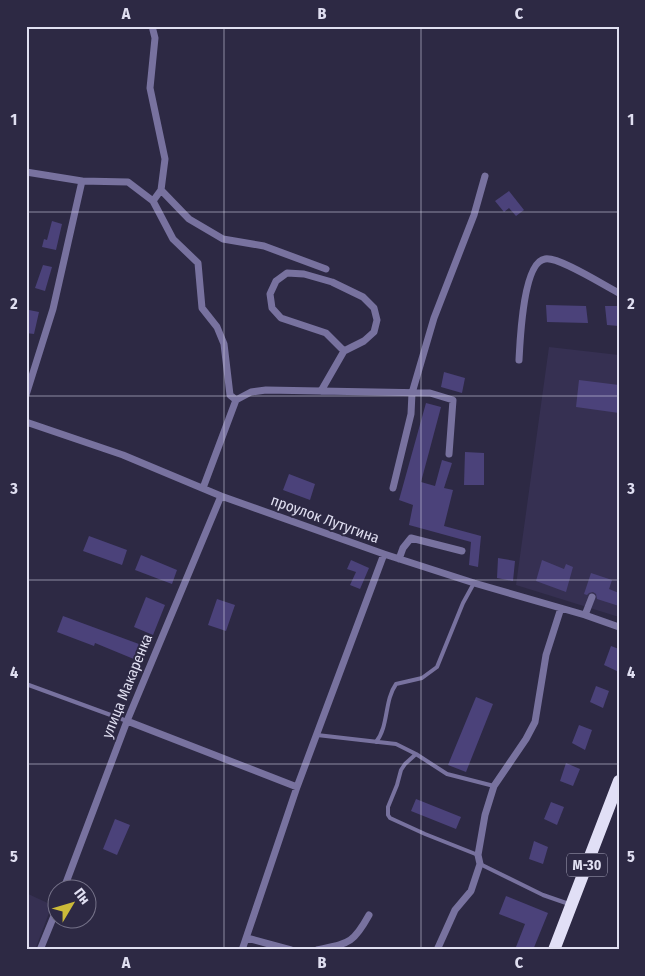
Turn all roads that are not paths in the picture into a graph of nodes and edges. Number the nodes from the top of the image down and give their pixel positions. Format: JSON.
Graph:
{"nodes":[{"id":1,"x":152,"y":26,"type":"edge"},
{"id":2,"x":26,"y":172,"type":"edge"},
{"id":3,"x":485,"y":176,"type":"dead end"},
{"id":4,"x":82,"y":181,"type":"junction"},
{"id":5,"x":161,"y":190,"type":"junction"},
{"id":6,"x":153,"y":201,"type":"junction"},
{"id":7,"x":326,"y":269,"type":"dead end"},
{"id":8,"x":619,"y":293,"type":"edge"},
{"id":9,"x":344,"y":351,"type":"junction"},
{"id":10,"x":519,"y":360,"type":"dead end"},
{"id":11,"x":321,"y":391,"type":"junction"},
{"id":12,"x":412,"y":393,"type":"junction"},
{"id":13,"x":26,"y":395,"type":"edge"},
{"id":14,"x":236,"y":400,"type":"junction"},
{"id":15,"x":26,"y":422,"type":"edge"},
{"id":16,"x":449,"y":454,"type":"dead end"},
{"id":17,"x":203,"y":488,"type":"junction"},
{"id":18,"x":393,"y":488,"type":"dead end"},
{"id":19,"x":221,"y":496,"type":"junction"},
{"id":20,"x":462,"y":551,"type":"dead end"},
{"id":21,"x":384,"y":554,"type":"junction"},
{"id":22,"x":399,"y":559,"type":"junction"},
{"id":23,"x":474,"y":583,"type":"junction"},
{"id":24,"x":592,"y":597,"type":"dead end"},
{"id":25,"x":561,"y":608,"type":"junction"},
{"id":26,"x":585,"y":614,"type":"junction"},
{"id":27,"x":619,"y":626,"type":"edge"},
{"id":28,"x":26,"y":684,"type":"edge"},
{"id":29,"x":127,"y":721,"type":"junction"},
{"id":30,"x":317,"y":735,"type":"junction"},
{"id":31,"x":376,"y":742,"type":"junction"},
{"id":32,"x":416,"y":754,"type":"junction"},
{"id":33,"x":619,"y":781,"type":"edge"},
{"id":34,"x":494,"y":786,"type":"junction"},
{"id":35,"x":297,"y":787,"type":"junction"},
{"id":36,"x":478,"y":855,"type":"junction"},
{"id":37,"x":480,"y":864,"type":"junction"},
{"id":38,"x":68,"y":878,"type":"edge"},
{"id":39,"x":572,"y":905,"type":"junction"},
{"id":40,"x":369,"y":915,"type":"dead end"},
{"id":41,"x":49,"y":928,"type":"edge"},
{"id":42,"x":247,"y":938,"type":"junction"},
{"id":43,"x":40,"y":950,"type":"edge"},
{"id":44,"x":242,"y":950,"type":"edge"},
{"id":45,"x":291,"y":950,"type":"edge"},
{"id":46,"x":317,"y":950,"type":"edge"},
{"id":47,"x":437,"y":950,"type":"edge"},
{"id":48,"x":554,"y":950,"type":"edge"}],
"edges":[{"from":1,"to":5,"type":"street"},
{"from":2,"to":4,"type":"street"},
{"from":3,"to":12,"type":"street"},
{"from":4,"to":6,"type":"street"},
{"from":4,"to":13,"type":"street"},
{"from":5,"to":6,"type":"street"},
{"from":5,"to":7,"type":"street"},
{"from":6,"to":14,"type":"street"},
{"from":8,"to":10,"type":"street"},
{"from":9,"to":9,"type":"street"},
{"from":9,"to":11,"type":"street"},
{"from":11,"to":12,"type":"street"},
{"from":11,"to":14,"type":"street"},
{"from":12,"to":16,"type":"street"},
{"from":12,"to":18,"type":"street"},
{"from":14,"to":17,"type":"street"},
{"from":15,"to":17,"type":"street","name":"проулок Лутугина"},
{"from":17,"to":19,"type":"street","name":"проулок Лутугина"},
{"from":19,"to":21,"type":"street","name":"проулок Лутугина"},
{"from":19,"to":29,"type":"street","name":"улица Макаренка"},
{"from":20,"to":22,"type":"street"},
{"from":21,"to":22,"type":"street","name":"проулок Лутугина"},
{"from":21,"to":30,"type":"street"},
{"from":22,"to":23,"type":"street","name":"проулок Лутугина"},
{"from":23,"to":25,"type":"street","name":"проулок Лутугина"},
{"from":23,"to":31,"type":"lane"},
{"from":24,"to":26,"type":"street"},
{"from":25,"to":26,"type":"street","name":"проулок Лутугина"},
{"from":25,"to":34,"type":"street"},
{"from":26,"to":27,"type":"street","name":"проулок Лутугина"},
{"from":28,"to":29,"type":"lane"},
{"from":29,"to":35,"type":"street"},
{"from":29,"to":38,"type":"street","name":"улица Макаренка"},
{"from":30,"to":31,"type":"lane"},
{"from":30,"to":35,"type":"street"},
{"from":31,"to":32,"type":"lane"},
{"from":32,"to":34,"type":"lane"},
{"from":32,"to":36,"type":"lane"},
{"from":33,"to":39,"type":"highway","number":"М-30"},
{"from":34,"to":36,"type":"street"},
{"from":35,"to":42,"type":"street"},
{"from":36,"to":37,"type":"street"},
{"from":37,"to":39,"type":"lane"},
{"from":37,"to":47,"type":"street"},
{"from":39,"to":48,"type":"highway","number":"М-30"},
{"from":40,"to":46,"type":"street"},
{"from":41,"to":43,"type":"street"},
{"from":42,"to":44,"type":"street"},
{"from":42,"to":45,"type":"street"}]}
